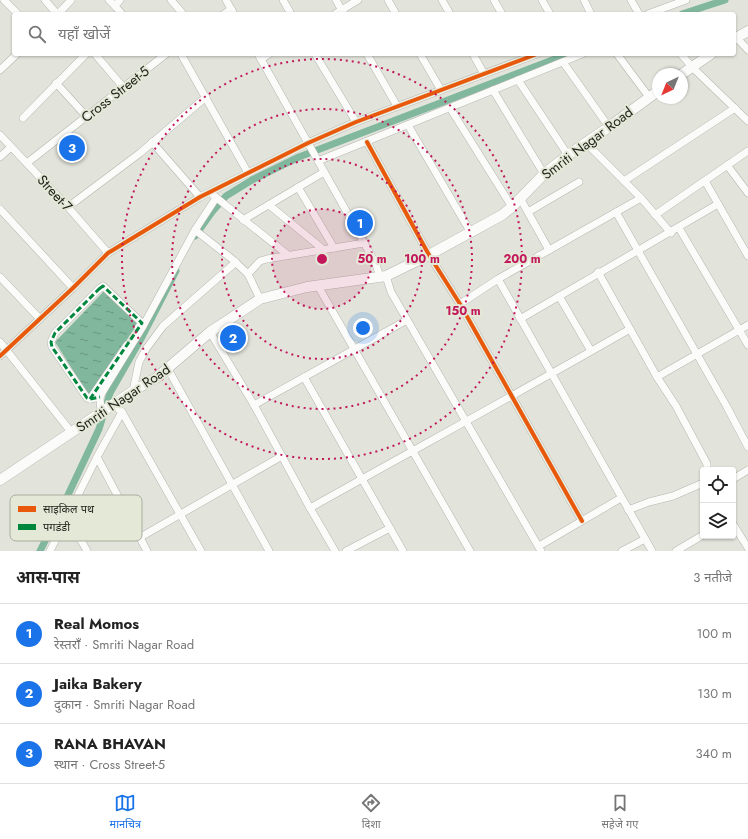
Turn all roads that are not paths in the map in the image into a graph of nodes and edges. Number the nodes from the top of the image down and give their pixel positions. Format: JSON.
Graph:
{"nodes":[{"id":1,"x":4,"y":0,"type":"edge"},
{"id":2,"x":45,"y":0,"type":"edge"},
{"id":3,"x":71,"y":0,"type":"edge"},
{"id":4,"x":109,"y":0,"type":"edge"},
{"id":5,"x":120,"y":0,"type":"edge"},
{"id":6,"x":171,"y":0,"type":"edge"},
{"id":7,"x":226,"y":0,"type":"edge"},
{"id":8,"x":283,"y":0,"type":"edge"},
{"id":9,"x":336,"y":0,"type":"edge"},
{"id":10,"x":358,"y":0,"type":"edge"},
{"id":11,"x":388,"y":0,"type":"edge"},
{"id":12,"x":442,"y":0,"type":"edge"},
{"id":13,"x":494,"y":0,"type":"edge"},
{"id":14,"x":542,"y":0,"type":"edge"},
{"id":15,"x":584,"y":0,"type":"edge"},
{"id":16,"x":631,"y":0,"type":"edge"},
{"id":17,"x":686,"y":0,"type":"edge"},
{"id":18,"x":678,"y":1,"type":"edge"},
{"id":19,"x":115,"y":6,"type":"junction"},
{"id":20,"x":16,"y":12,"type":"edge"},
{"id":21,"x":56,"y":12,"type":"edge"},
{"id":22,"x":60,"y":12,"type":"edge"},
{"id":23,"x":120,"y":12,"type":"edge"},
{"id":24,"x":181,"y":12,"type":"edge"},
{"id":25,"x":233,"y":12,"type":"edge"},
{"id":26,"x":290,"y":12,"type":"edge"},
{"id":27,"x":340,"y":12,"type":"edge"},
{"id":28,"x":341,"y":12,"type":"edge"},
{"id":29,"x":395,"y":12,"type":"edge"},
{"id":30,"x":449,"y":12,"type":"edge"},
{"id":31,"x":501,"y":12,"type":"edge"},
{"id":32,"x":549,"y":12,"type":"edge"},
{"id":33,"x":590,"y":12,"type":"edge"},
{"id":34,"x":637,"y":12,"type":"edge"},
{"id":35,"x":653,"y":12,"type":"edge"},
{"id":36,"x":748,"y":31,"type":"edge"},
{"id":37,"x":736,"y":37,"type":"edge"},
{"id":38,"x":736,"y":39,"type":"edge"},
{"id":39,"x":748,"y":50,"type":"edge"},
{"id":40,"x":14,"y":56,"type":"edge"},
{"id":41,"x":84,"y":56,"type":"edge"},
{"id":42,"x":97,"y":56,"type":"edge"},
{"id":43,"x":161,"y":56,"type":"edge"},
{"id":44,"x":182,"y":56,"type":"edge"},
{"id":45,"x":260,"y":56,"type":"edge"},
{"id":46,"x":316,"y":56,"type":"edge"},
{"id":47,"x":368,"y":56,"type":"edge"},
{"id":48,"x":421,"y":56,"type":"edge"},
{"id":49,"x":474,"y":56,"type":"edge"},
{"id":50,"x":526,"y":56,"type":"edge"},
{"id":51,"x":577,"y":56,"type":"edge"},
{"id":52,"x":619,"y":56,"type":"edge"},
{"id":53,"x":683,"y":56,"type":"edge"},
{"id":54,"x":708,"y":56,"type":"edge"},
{"id":55,"x":563,"y":62,"type":"junction"},
{"id":56,"x":1,"y":66,"type":"edge"},
{"id":57,"x":692,"y":67,"type":"junction"},
{"id":58,"x":688,"y":70,"type":"edge"},
{"id":59,"x":484,"y":74,"type":"junction"},
{"id":60,"x":518,"y":80,"type":"junction"},
{"id":61,"x":56,"y":83,"type":"junction"},
{"id":62,"x":123,"y":87,"type":"junction"},
{"id":63,"x":441,"y":90,"type":"junction"},
{"id":64,"x":493,"y":90,"type":"junction"},
{"id":65,"x":652,"y":92,"type":"edge"},
{"id":66,"x":652,"y":95,"type":"edge"},
{"id":67,"x":206,"y":97,"type":"junction"},
{"id":68,"x":397,"y":106,"type":"junction"},
{"id":69,"x":450,"y":108,"type":"junction"},
{"id":70,"x":735,"y":108,"type":"junction"},
{"id":71,"x":86,"y":116,"type":"junction"},
{"id":72,"x":23,"y":118,"type":"dead end"},
{"id":73,"x":748,"y":121,"type":"edge"},
{"id":74,"x":356,"y":122,"type":"junction"},
{"id":75,"x":408,"y":125,"type":"junction"},
{"id":76,"x":608,"y":127,"type":"junction"},
{"id":77,"x":0,"y":135,"type":"edge"},
{"id":78,"x":152,"y":142,"type":"junction"},
{"id":79,"x":367,"y":142,"type":"junction"},
{"id":80,"x":308,"y":143,"type":"junction"},
{"id":81,"x":586,"y":143,"type":"junction"},
{"id":82,"x":11,"y":147,"type":"junction"},
{"id":83,"x":748,"y":151,"type":"edge"},
{"id":84,"x":568,"y":155,"type":"junction"},
{"id":85,"x":0,"y":157,"type":"edge"},
{"id":86,"x":318,"y":162,"type":"junction"},
{"id":87,"x":27,"y":163,"type":"junction"},
{"id":88,"x":727,"y":165,"type":"junction"},
{"id":89,"x":248,"y":172,"type":"junction"},
{"id":90,"x":324,"y":172,"type":"junction"},
{"id":91,"x":544,"y":174,"type":"junction"},
{"id":92,"x":624,"y":181,"type":"junction"},
{"id":93,"x":705,"y":181,"type":"junction"},
{"id":94,"x":580,"y":182,"type":"dead end"},
{"id":95,"x":298,"y":187,"type":"junction"},
{"id":96,"x":210,"y":192,"type":"junction"},
{"id":97,"x":748,"y":193,"type":"edge"},
{"id":98,"x":200,"y":197,"type":"junction"},
{"id":99,"x":216,"y":198,"type":"junction"},
{"id":100,"x":520,"y":198,"type":"junction"},
{"id":101,"x":641,"y":198,"type":"junction"},
{"id":102,"x":718,"y":204,"type":"junction"},
{"id":103,"x":269,"y":205,"type":"junction"},
{"id":104,"x":68,"y":207,"type":"junction"},
{"id":105,"x":512,"y":207,"type":"junction"},
{"id":106,"x":0,"y":209,"type":"edge"},
{"id":107,"x":528,"y":212,"type":"junction"},
{"id":108,"x":616,"y":212,"type":"junction"},
{"id":109,"x":655,"y":215,"type":"junction"},
{"id":110,"x":243,"y":220,"type":"junction"},
{"id":111,"x":679,"y":228,"type":"junction"},
{"id":112,"x":195,"y":230,"type":"junction"},
{"id":113,"x":470,"y":233,"type":"junction"},
{"id":114,"x":671,"y":233,"type":"junction"},
{"id":115,"x":364,"y":243,"type":"junction"},
{"id":116,"x":334,"y":248,"type":"junction"},
{"id":117,"x":324,"y":250,"type":"junction"},
{"id":118,"x":549,"y":250,"type":"junction"},
{"id":119,"x":638,"y":251,"type":"junction"},
{"id":120,"x":108,"y":253,"type":"junction"},
{"id":121,"x":288,"y":255,"type":"junction"},
{"id":122,"x":429,"y":255,"type":"junction"},
{"id":123,"x":748,"y":256,"type":"edge"},
{"id":124,"x":236,"y":262,"type":"junction"},
{"id":125,"x":598,"y":272,"type":"junction"},
{"id":126,"x":248,"y":274,"type":"junction"},
{"id":127,"x":0,"y":277,"type":"edge"},
{"id":128,"x":383,"y":277,"type":"junction"},
{"id":129,"x":498,"y":279,"type":"junction"},
{"id":130,"x":318,"y":286,"type":"junction"},
{"id":131,"x":73,"y":288,"type":"junction"},
{"id":132,"x":559,"y":296,"type":"junction"},
{"id":133,"x":260,"y":300,"type":"junction"},
{"id":134,"x":460,"y":304,"type":"junction"},
{"id":135,"x":40,"y":319,"type":"junction"},
{"id":136,"x":520,"y":319,"type":"junction"},
{"id":137,"x":407,"y":320,"type":"junction"},
{"id":138,"x":748,"y":325,"type":"edge"},
{"id":139,"x":630,"y":329,"type":"junction"},
{"id":140,"x":739,"y":330,"type":"junction"},
{"id":141,"x":210,"y":332,"type":"junction"},
{"id":142,"x":0,"y":342,"type":"edge"},
{"id":143,"x":748,"y":345,"type":"edge"},
{"id":144,"x":354,"y":349,"type":"junction"},
{"id":145,"x":7,"y":350,"type":"junction"},
{"id":146,"x":591,"y":352,"type":"junction"},
{"id":147,"x":696,"y":355,"type":"junction"},
{"id":148,"x":0,"y":356,"type":"edge"},
{"id":149,"x":168,"y":369,"type":"junction"},
{"id":150,"x":551,"y":374,"type":"junction"},
{"id":151,"x":304,"y":377,"type":"junction"},
{"id":152,"x":657,"y":377,"type":"junction"},
{"id":153,"x":134,"y":391,"type":"junction"},
{"id":154,"x":100,"y":397,"type":"junction"},
{"id":155,"x":512,"y":397,"type":"junction"},
{"id":156,"x":90,"y":400,"type":"junction"},
{"id":157,"x":114,"y":404,"type":"junction"},
{"id":158,"x":254,"y":405,"type":"junction"},
{"id":159,"x":122,"y":412,"type":"junction"},
{"id":160,"x":101,"y":413,"type":"junction"},
{"id":161,"x":465,"y":421,"type":"junction"},
{"id":162,"x":72,"y":433,"type":"junction"},
{"id":163,"x":748,"y":447,"type":"edge"},
{"id":164,"x":413,"y":450,"type":"junction"},
{"id":165,"x":282,"y":456,"type":"junction"},
{"id":166,"x":97,"y":457,"type":"junction"},
{"id":167,"x":707,"y":467,"type":"edge"},
{"id":168,"x":748,"y":470,"type":"edge"},
{"id":169,"x":736,"y":477,"type":"edge"},
{"id":170,"x":362,"y":479,"type":"junction"},
{"id":171,"x":0,"y":480,"type":"edge"},
{"id":172,"x":700,"y":484,"type":"edge"},
{"id":173,"x":232,"y":485,"type":"junction"},
{"id":174,"x":79,"y":495,"type":"edge"},
{"id":175,"x":117,"y":495,"type":"edge"},
{"id":176,"x":622,"y":498,"type":"junction"},
{"id":177,"x":310,"y":508,"type":"junction"},
{"id":178,"x":628,"y":510,"type":"junction"},
{"id":179,"x":180,"y":515,"type":"junction"},
{"id":180,"x":582,"y":521,"type":"junction"},
{"id":181,"x":390,"y":528,"type":"junction"},
{"id":182,"x":736,"y":528,"type":"edge"},
{"id":183,"x":142,"y":537,"type":"edge"},
{"id":184,"x":700,"y":537,"type":"edge"},
{"id":185,"x":645,"y":538,"type":"junction"},
{"id":186,"x":55,"y":541,"type":"edge"},
{"id":187,"x":81,"y":541,"type":"edge"},
{"id":188,"x":142,"y":541,"type":"edge"},
{"id":189,"x":747,"y":543,"type":"edge"},
{"id":190,"x":540,"y":549,"type":"edge"},
{"id":191,"x":50,"y":551,"type":"edge"},
{"id":192,"x":86,"y":551,"type":"edge"},
{"id":193,"x":147,"y":551,"type":"edge"},
{"id":194,"x":201,"y":551,"type":"edge"},
{"id":195,"x":269,"y":551,"type":"edge"},
{"id":196,"x":336,"y":551,"type":"edge"},
{"id":197,"x":346,"y":551,"type":"edge"},
{"id":198,"x":403,"y":551,"type":"edge"},
{"id":199,"x":470,"y":551,"type":"edge"},
{"id":200,"x":622,"y":551,"type":"edge"},
{"id":201,"x":652,"y":551,"type":"edge"},
{"id":202,"x":676,"y":551,"type":"edge"}],
"edges":[{"from":1,"to":20,"type":"street"},
{"from":2,"to":21,"type":"street"},
{"from":3,"to":22,"type":"street"},
{"from":4,"to":19,"type":"street"},
{"from":5,"to":19,"type":"street"},
{"from":6,"to":24,"type":"street"},
{"from":7,"to":25,"type":"street"},
{"from":8,"to":26,"type":"street"},
{"from":9,"to":27,"type":"street"},
{"from":10,"to":28,"type":"street"},
{"from":11,"to":29,"type":"street"},
{"from":12,"to":30,"type":"street"},
{"from":13,"to":31,"type":"street"},
{"from":14,"to":32,"type":"street"},
{"from":15,"to":33,"type":"street"},
{"from":16,"to":34,"type":"street"},
{"from":17,"to":18,"type":"street"},
{"from":18,"to":35,"type":"street"},
{"from":19,"to":23,"type":"street"},
{"from":36,"to":37,"type":"main road"},
{"from":38,"to":39,"type":"street"},
{"from":40,"to":56,"type":"street"},
{"from":41,"to":61,"type":"street"},
{"from":42,"to":62,"type":"street"},
{"from":43,"to":62,"type":"street","name":"Cross Street-5"},
{"from":44,"to":67,"type":"street"},
{"from":45,"to":80,"type":"street"},
{"from":46,"to":74,"type":"street"},
{"from":47,"to":68,"type":"street"},
{"from":48,"to":63,"type":"street"},
{"from":49,"to":59,"type":"street"},
{"from":50,"to":59,"type":"street"},
{"from":51,"to":55,"type":"street"},
{"from":52,"to":65,"type":"street"},
{"from":53,"to":57,"type":"street"},
{"from":54,"to":57,"type":"main road"},
{"from":55,"to":60,"type":"street"},
{"from":55,"to":76,"type":"street"},
{"from":57,"to":58,"type":"main road"},
{"from":57,"to":70,"type":"street"},
{"from":59,"to":63,"type":"street"},
{"from":60,"to":64,"type":"street"},
{"from":60,"to":84,"type":"street"},
{"from":61,"to":71,"type":"street"},
{"from":61,"to":72,"type":"street"},
{"from":62,"to":71,"type":"street","name":"Cross Street-5"},
{"from":63,"to":68,"type":"street"},
{"from":64,"to":69,"type":"street"},
{"from":64,"to":91,"type":"street"},
{"from":66,"to":76,"type":"main road","name":"Smriti Nagar Road"},
{"from":67,"to":78,"type":"street"},
{"from":67,"to":89,"type":"street"},
{"from":68,"to":74,"type":"street"},
{"from":69,"to":75,"type":"street"},
{"from":69,"to":105,"type":"street"},
{"from":70,"to":73,"type":"street"},
{"from":70,"to":92,"type":"street"},
{"from":71,"to":87,"type":"street","name":"Cross Street-5"},
{"from":74,"to":80,"type":"street"},
{"from":75,"to":79,"type":"street"},
{"from":75,"to":113,"type":"street"},
{"from":76,"to":81,"type":"main road","name":"Smriti Nagar Road"},
{"from":77,"to":82,"type":"street","name":"Street-7"},
{"from":78,"to":98,"type":"street"},
{"from":78,"to":104,"type":"street"},
{"from":79,"to":86,"type":"street"},
{"from":79,"to":122,"type":"street"},
{"from":80,"to":86,"type":"street"},
{"from":80,"to":89,"type":"street"},
{"from":81,"to":84,"type":"main road","name":"Smriti Nagar Road"},
{"from":81,"to":92,"type":"street"},
{"from":82,"to":85,"type":"street"},
{"from":82,"to":87,"type":"street","name":"Street-7"},
{"from":83,"to":88,"type":"street"},
{"from":84,"to":91,"type":"main road","name":"Smriti Nagar Road"},
{"from":86,"to":90,"type":"street"},
{"from":87,"to":104,"type":"street","name":"Street-7"},
{"from":88,"to":93,"type":"street"},
{"from":88,"to":97,"type":"street"},
{"from":89,"to":96,"type":"street"},
{"from":90,"to":95,"type":"street"},
{"from":90,"to":115,"type":"street"},
{"from":91,"to":100,"type":"main road","name":"Smriti Nagar Road"},
{"from":92,"to":101,"type":"street"},
{"from":93,"to":102,"type":"street"},
{"from":93,"to":109,"type":"street"},
{"from":94,"to":107,"type":"street"},
{"from":95,"to":103,"type":"street"},
{"from":95,"to":116,"type":"street"},
{"from":96,"to":98,"type":"street"},
{"from":96,"to":99,"type":"street"},
{"from":98,"to":120,"type":"street"},
{"from":99,"to":110,"type":"street"},
{"from":99,"to":112,"type":"street"},
{"from":100,"to":105,"type":"main road","name":"Smriti Nagar Road"},
{"from":100,"to":107,"type":"street"},
{"from":101,"to":108,"type":"street"},
{"from":101,"to":109,"type":"street"},
{"from":102,"to":111,"type":"street"},
{"from":102,"to":123,"type":"street"},
{"from":103,"to":110,"type":"street"},
{"from":103,"to":117,"type":"street"},
{"from":104,"to":120,"type":"street","name":"Street-7"},
{"from":105,"to":113,"type":"main road","name":"Smriti Nagar Road"},
{"from":106,"to":131,"type":"street"},
{"from":107,"to":118,"type":"street"},
{"from":108,"to":118,"type":"street"},
{"from":108,"to":119,"type":"street"},
{"from":109,"to":114,"type":"street"},
{"from":110,"to":121,"type":"street"},
{"from":111,"to":114,"type":"street"},
{"from":111,"to":140,"type":"street"},
{"from":112,"to":124,"type":"street"},
{"from":112,"to":154,"type":"street"},
{"from":113,"to":122,"type":"main road","name":"Smriti Nagar Road"},
{"from":114,"to":119,"type":"street"},
{"from":115,"to":116,"type":"street"},
{"from":115,"to":128,"type":"street"},
{"from":116,"to":117,"type":"street"},
{"from":117,"to":121,"type":"street"},
{"from":118,"to":129,"type":"street"},
{"from":119,"to":125,"type":"street"},
{"from":119,"to":147,"type":"street"},
{"from":120,"to":131,"type":"street"},
{"from":121,"to":126,"type":"street"},
{"from":122,"to":128,"type":"main road","name":"Smriti Nagar Road"},
{"from":122,"to":134,"type":"street"},
{"from":124,"to":126,"type":"street"},
{"from":124,"to":153,"type":"street"},
{"from":125,"to":132,"type":"street"},
{"from":125,"to":139,"type":"street"},
{"from":126,"to":133,"type":"street"},
{"from":127,"to":135,"type":"street"},
{"from":128,"to":130,"type":"main road","name":"Smriti Nagar Road"},
{"from":128,"to":137,"type":"street"},
{"from":129,"to":134,"type":"street"},
{"from":129,"to":136,"type":"street"},
{"from":130,"to":133,"type":"main road","name":"Smriti Nagar Road"},
{"from":130,"to":144,"type":"street"},
{"from":131,"to":135,"type":"street"},
{"from":132,"to":136,"type":"street"},
{"from":132,"to":146,"type":"street"},
{"from":133,"to":141,"type":"main road","name":"Smriti Nagar Road"},
{"from":134,"to":155,"type":"street"},
{"from":135,"to":145,"type":"street"},
{"from":136,"to":150,"type":"street"},
{"from":137,"to":144,"type":"street"},
{"from":137,"to":161,"type":"street"},
{"from":138,"to":140,"type":"street"},
{"from":139,"to":146,"type":"street"},
{"from":139,"to":152,"type":"street"},
{"from":140,"to":143,"type":"street"},
{"from":140,"to":147,"type":"street"},
{"from":141,"to":149,"type":"main road","name":"Smriti Nagar Road"},
{"from":141,"to":158,"type":"street"},
{"from":142,"to":145,"type":"street"},
{"from":144,"to":151,"type":"street"},
{"from":144,"to":164,"type":"street"},
{"from":145,"to":148,"type":"street"},
{"from":145,"to":162,"type":"street"},
{"from":146,"to":150,"type":"street"},
{"from":147,"to":152,"type":"street"},
{"from":147,"to":163,"type":"street"},
{"from":149,"to":153,"type":"main road","name":"Smriti Nagar Road"},
{"from":149,"to":173,"type":"street"},
{"from":150,"to":155,"type":"street"},
{"from":150,"to":176,"type":"street"},
{"from":151,"to":158,"type":"street"},
{"from":151,"to":170,"type":"street"},
{"from":152,"to":167,"type":"street"},
{"from":153,"to":157,"type":"main road","name":"Smriti Nagar Road"},
{"from":154,"to":156,"type":"street"},
{"from":154,"to":160,"type":"street"},
{"from":155,"to":161,"type":"street"},
{"from":155,"to":180,"type":"street"},
{"from":156,"to":156,"type":"street"},
{"from":157,"to":159,"type":"street"},
{"from":157,"to":160,"type":"main road","name":"Smriti Nagar Road"},
{"from":158,"to":165,"type":"street"},
{"from":159,"to":166,"type":"street"},
{"from":159,"to":179,"type":"street"},
{"from":160,"to":162,"type":"main road","name":"Smriti Nagar Road"},
{"from":161,"to":164,"type":"street"},
{"from":161,"to":190,"type":"street"},
{"from":162,"to":171,"type":"main road","name":"Smriti Nagar Road"},
{"from":164,"to":170,"type":"street"},
{"from":164,"to":199,"type":"street"},
{"from":165,"to":173,"type":"street"},
{"from":165,"to":177,"type":"street"},
{"from":166,"to":174,"type":"street"},
{"from":166,"to":175,"type":"street"},
{"from":168,"to":169,"type":"street"},
{"from":170,"to":177,"type":"street"},
{"from":170,"to":181,"type":"street"},
{"from":172,"to":178,"type":"street"},
{"from":173,"to":179,"type":"street"},
{"from":173,"to":195,"type":"street"},
{"from":176,"to":178,"type":"street"},
{"from":176,"to":180,"type":"street"},
{"from":177,"to":196,"type":"street"},
{"from":178,"to":185,"type":"street"},
{"from":179,"to":183,"type":"street"},
{"from":179,"to":194,"type":"street"},
{"from":180,"to":190,"type":"street"},
{"from":181,"to":197,"type":"street"},
{"from":181,"to":198,"type":"street"},
{"from":182,"to":189,"type":"street"},
{"from":184,"to":202,"type":"street"},
{"from":185,"to":200,"type":"street"},
{"from":185,"to":201,"type":"street"},
{"from":186,"to":191,"type":"street"},
{"from":187,"to":192,"type":"street"},
{"from":188,"to":193,"type":"street"}]}
